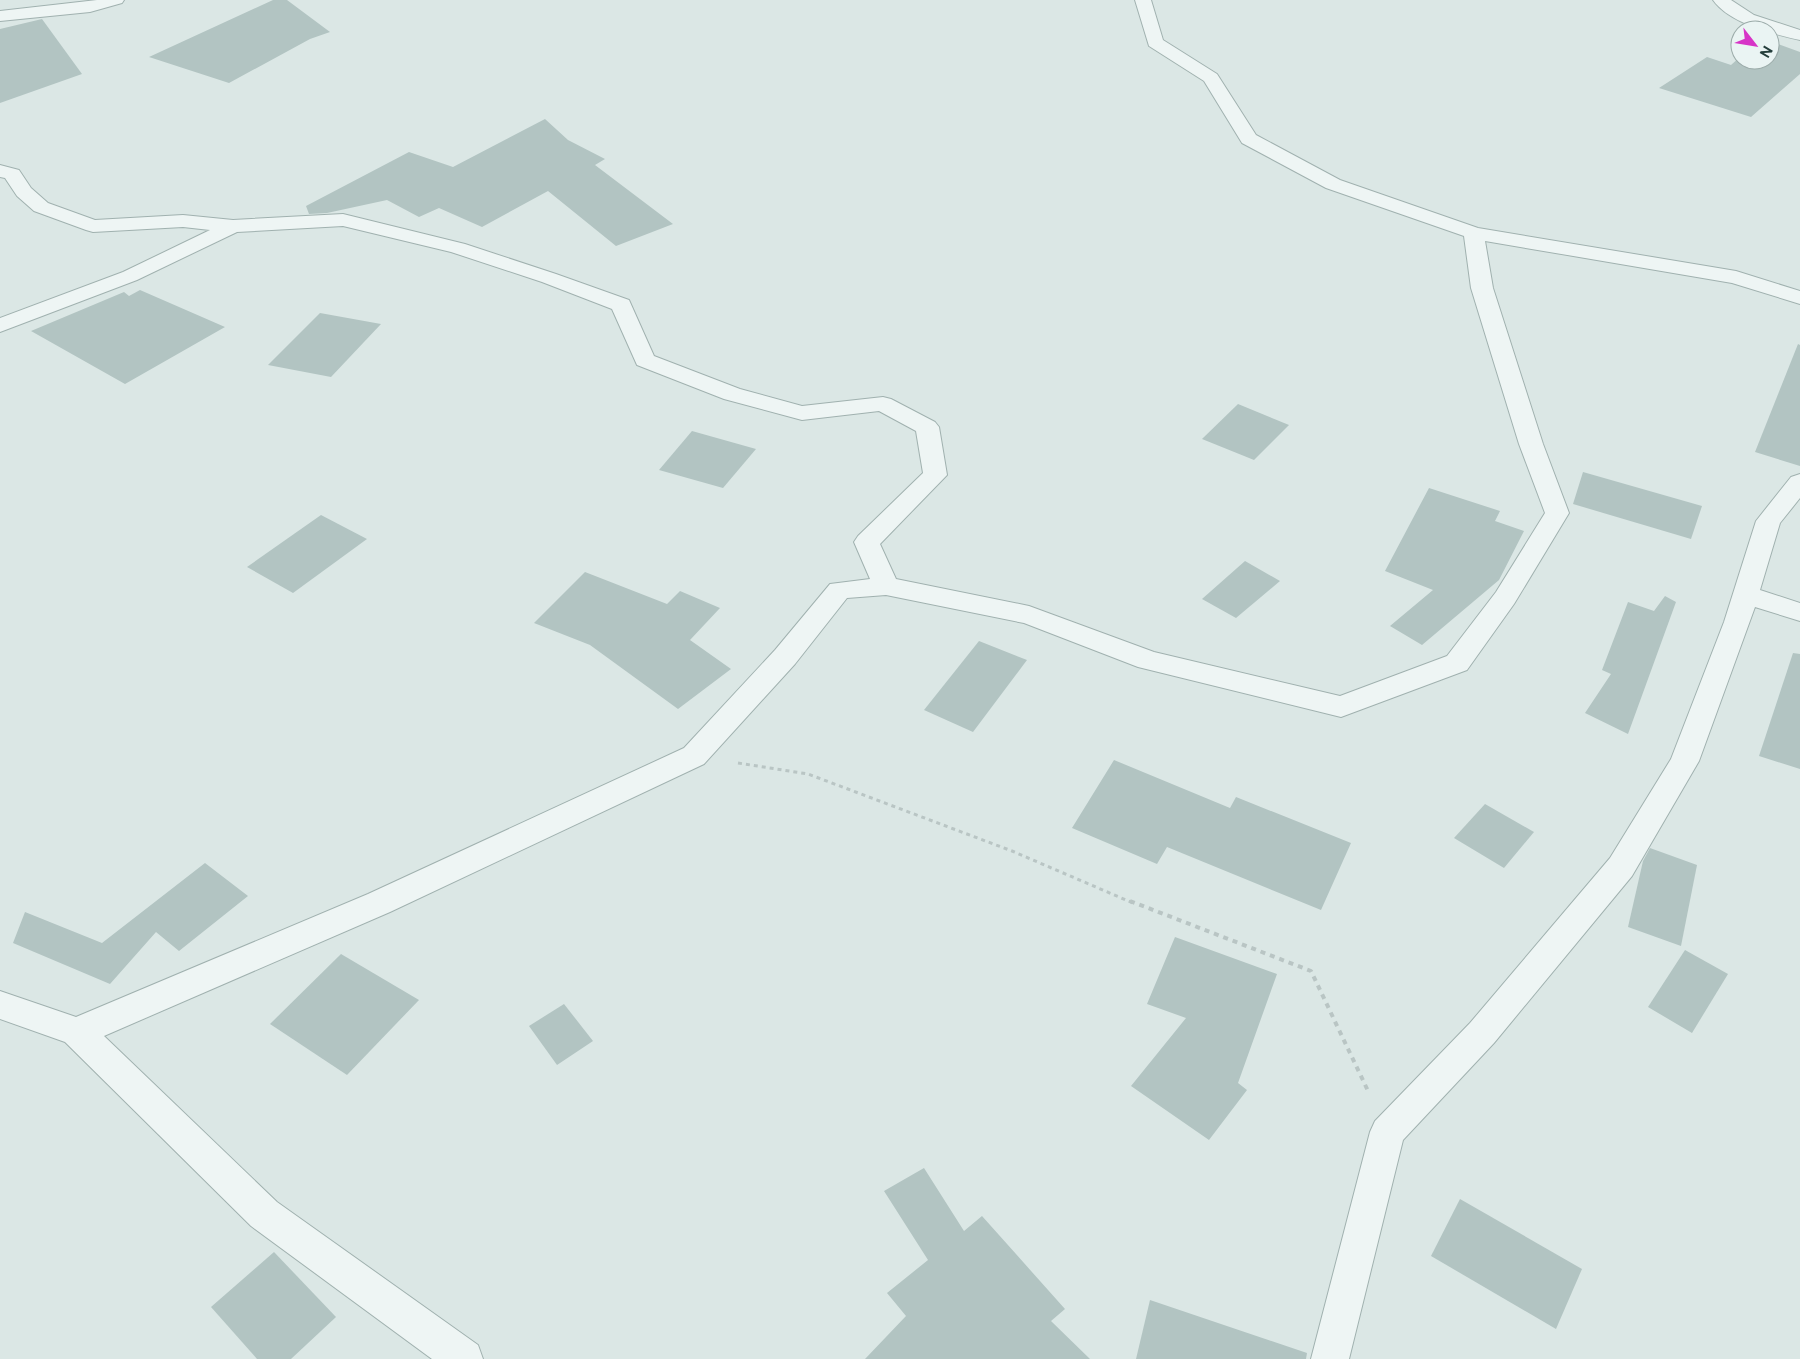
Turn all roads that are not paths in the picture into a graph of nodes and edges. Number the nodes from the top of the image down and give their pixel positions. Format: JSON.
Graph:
{"nodes":[{"id":1,"x":116,"y":0,"type":"edge"},
{"id":2,"x":1143,"y":0,"type":"edge"},
{"id":3,"x":1721,"y":0,"type":"edge"},
{"id":4,"x":0,"y":16,"type":"edge"},
{"id":5,"x":1800,"y":36,"type":"edge"},
{"id":6,"x":0,"y":171,"type":"edge"},
{"id":7,"x":233,"y":226,"type":"junction"},
{"id":8,"x":1474,"y":233,"type":"junction"},
{"id":9,"x":1800,"y":298,"type":"edge"},
{"id":10,"x":0,"y":326,"type":"edge"},
{"id":11,"x":1800,"y":482,"type":"edge"},
{"id":12,"x":886,"y":586,"type":"junction"},
{"id":13,"x":1746,"y":595,"type":"junction"},
{"id":14,"x":1800,"y":612,"type":"edge"},
{"id":15,"x":0,"y":1005,"type":"edge"},
{"id":16,"x":77,"y":1032,"type":"junction"},
{"id":17,"x":464,"y":1359,"type":"edge"},
{"id":18,"x":1330,"y":1359,"type":"edge"}],
"edges":[{"from":1,"to":4,"type":"street"},
{"from":2,"to":8,"type":"street"},
{"from":3,"to":5,"type":"street"},
{"from":6,"to":7,"type":"street"},
{"from":7,"to":10,"type":"street"},
{"from":7,"to":12,"type":"street"},
{"from":8,"to":9,"type":"street"},
{"from":8,"to":12,"type":"street"},
{"from":11,"to":13,"type":"street"},
{"from":12,"to":16,"type":"street"},
{"from":13,"to":14,"type":"street"},
{"from":13,"to":18,"type":"street"},
{"from":15,"to":16,"type":"street"},
{"from":16,"to":17,"type":"street"}]}
